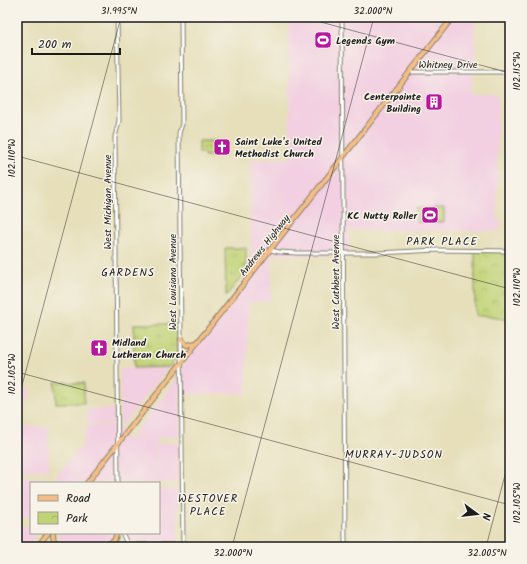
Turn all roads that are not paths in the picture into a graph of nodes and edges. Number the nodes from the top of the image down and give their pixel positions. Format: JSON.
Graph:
{"nodes":[{"id":1,"x":117,"y":17,"type":"edge"},
{"id":2,"x":182,"y":17,"type":"edge"},
{"id":3,"x":342,"y":17,"type":"edge"},
{"id":4,"x":453,"y":17,"type":"edge"},
{"id":5,"x":410,"y":72,"type":"junction"},
{"id":6,"x":510,"y":72,"type":"edge"},
{"id":7,"x":342,"y":158,"type":"junction"},
{"id":8,"x":271,"y":250,"type":"junction"},
{"id":9,"x":510,"y":251,"type":"edge"},
{"id":10,"x":343,"y":253,"type":"junction"},
{"id":11,"x":181,"y":339,"type":"junction"},
{"id":12,"x":196,"y":343,"type":"junction"},
{"id":13,"x":181,"y":363,"type":"junction"},
{"id":14,"x":117,"y":444,"type":"junction"},
{"id":15,"x":88,"y":482,"type":"edge"},
{"id":16,"x":118,"y":482,"type":"edge"},
{"id":17,"x":47,"y":534,"type":"edge"},
{"id":18,"x":53,"y":534,"type":"edge"},
{"id":19,"x":117,"y":534,"type":"edge"},
{"id":20,"x":123,"y":534,"type":"edge"},
{"id":21,"x":105,"y":545,"type":"junction"},
{"id":22,"x":129,"y":546,"type":"edge"},
{"id":23,"x":183,"y":546,"type":"edge"},
{"id":24,"x":37,"y":547,"type":"edge"},
{"id":25,"x":64,"y":547,"type":"edge"},
{"id":26,"x":111,"y":547,"type":"edge"},
{"id":27,"x":345,"y":547,"type":"edge"}],
"edges":[{"from":1,"to":14,"type":"street","name":"West Michigan Avenue"},
{"from":2,"to":11,"type":"street","name":"West Louisiana Avenue"},
{"from":3,"to":7,"type":"street","name":"West Cuthbert Avenue"},
{"from":4,"to":5,"type":"main road","name":"Andrews Highway"},
{"from":5,"to":6,"type":"street","name":"Whitney Drive"},
{"from":5,"to":7,"type":"main road","name":"Andrews Highway"},
{"from":7,"to":8,"type":"main road","name":"Andrews Highway"},
{"from":7,"to":10,"type":"street","name":"West Cuthbert Avenue"},
{"from":8,"to":10,"type":"street"},
{"from":8,"to":12,"type":"main road","name":"Andrews Highway"},
{"from":9,"to":10,"type":"street"},
{"from":10,"to":27,"type":"street","name":"West Cuthbert Avenue"},
{"from":11,"to":12,"type":"main road"},
{"from":11,"to":13,"type":"street","name":"West Louisiana Avenue"},
{"from":12,"to":13,"type":"main road","name":"Andrews Highway"},
{"from":13,"to":14,"type":"main road","name":"Andrews Highway"},
{"from":13,"to":23,"type":"street","name":"West Louisiana Avenue"},
{"from":14,"to":15,"type":"main road","name":"Andrews Highway"},
{"from":14,"to":16,"type":"street","name":"West Michigan Avenue"},
{"from":17,"to":24,"type":"main road"},
{"from":18,"to":25,"type":"main road"},
{"from":19,"to":21,"type":"main road"},
{"from":20,"to":22,"type":"street"},
{"from":21,"to":22,"type":"main road"},
{"from":21,"to":25,"type":"main road"},
{"from":21,"to":26,"type":"main road"},
{"from":22,"to":23,"type":"street"}]}
